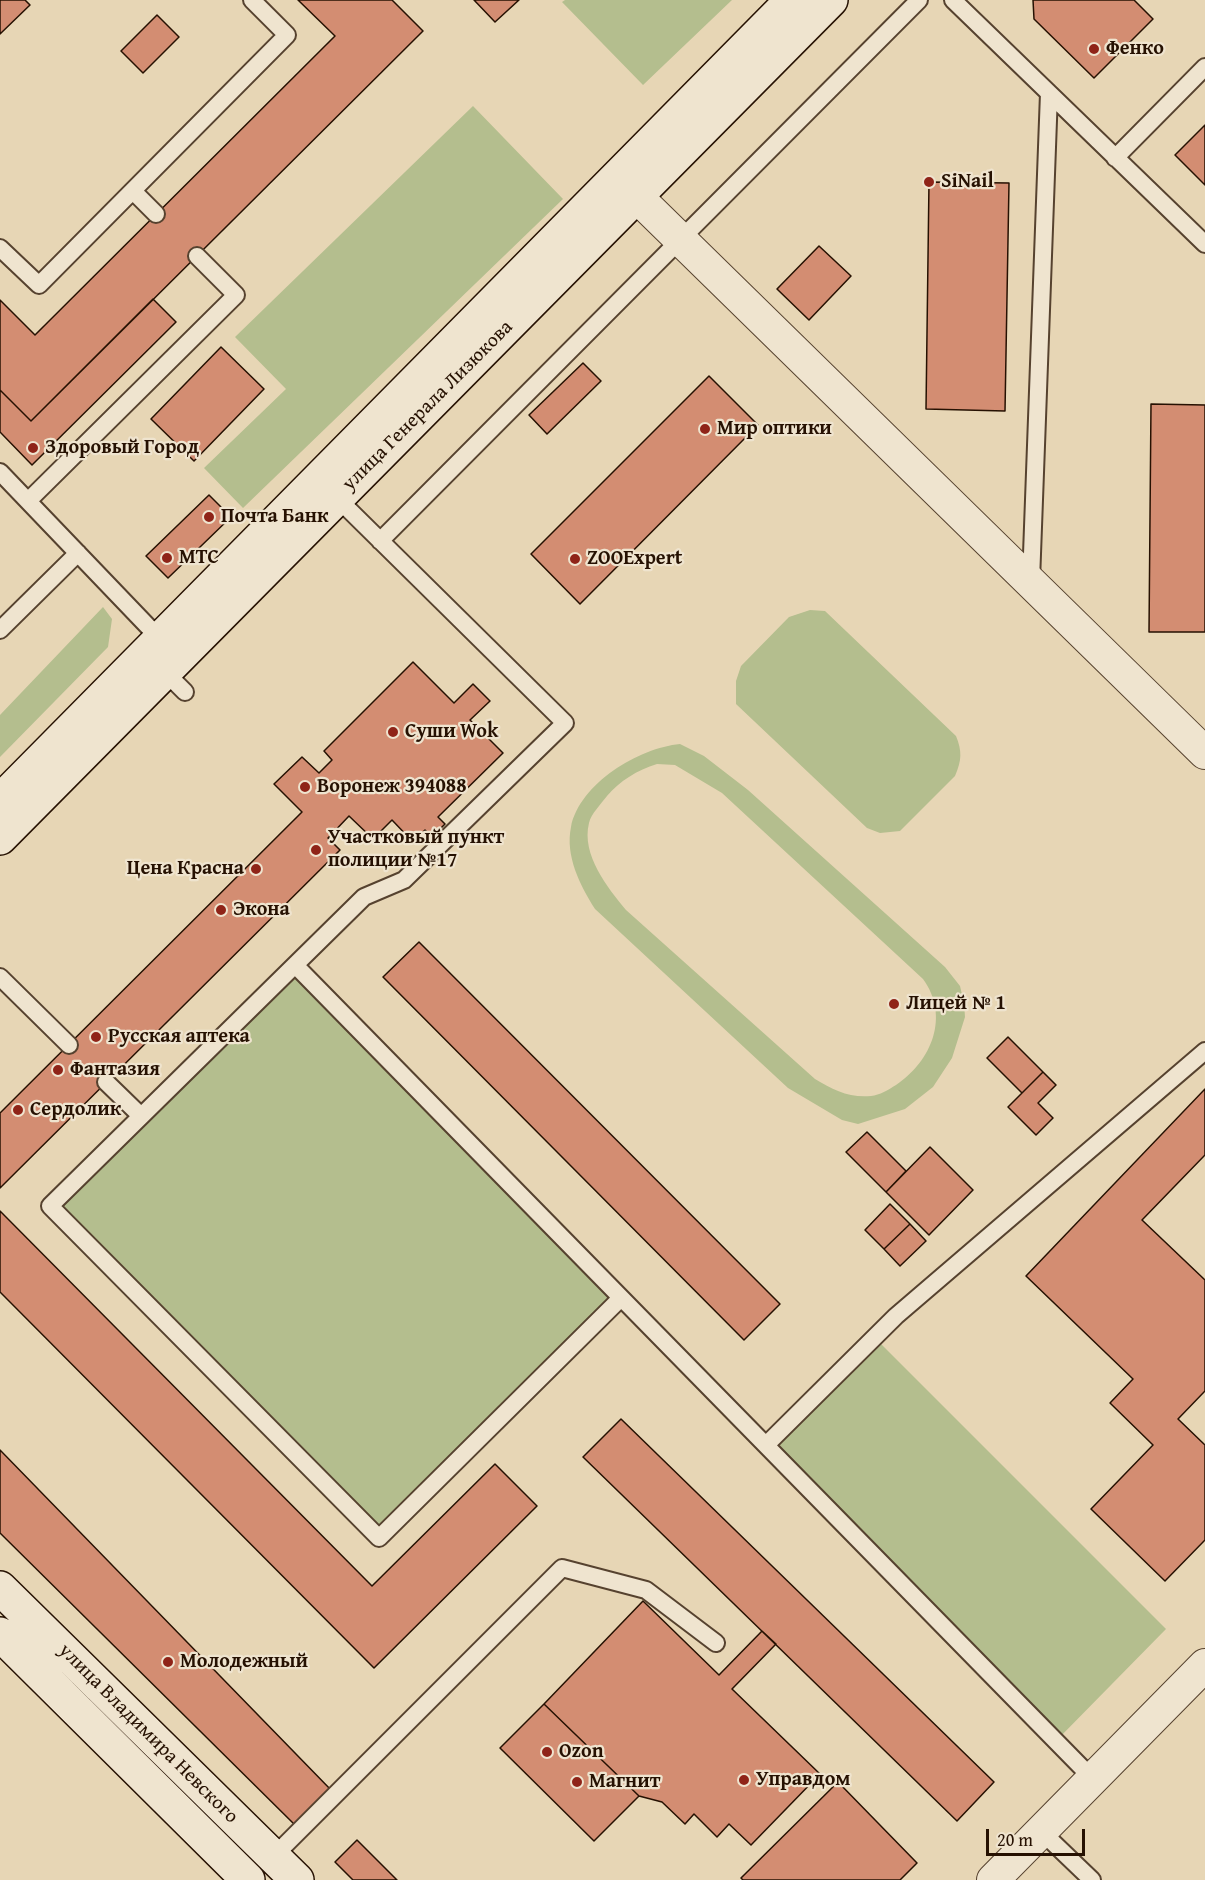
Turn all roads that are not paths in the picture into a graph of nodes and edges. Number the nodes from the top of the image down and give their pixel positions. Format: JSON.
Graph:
{"nodes":[{"id":1,"x":252,"y":0,"type":"edge"},
{"id":2,"x":792,"y":0,"type":"edge"},
{"id":3,"x":831,"y":0,"type":"edge"},
{"id":4,"x":919,"y":0,"type":"edge"},
{"id":5,"x":953,"y":0,"type":"edge"},
{"id":6,"x":1205,"y":68,"type":"edge"},
{"id":7,"x":1049,"y":93,"type":"junction"},
{"id":8,"x":1115,"y":158,"type":"junction"},
{"id":9,"x":133,"y":190,"type":"junction"},
{"id":10,"x":636,"y":196,"type":"junction"},
{"id":11,"x":156,"y":214,"type":"dead end"},
{"id":12,"x":680,"y":239,"type":"junction"},
{"id":13,"x":1205,"y":244,"type":"edge"},
{"id":14,"x":0,"y":248,"type":"edge"},
{"id":15,"x":197,"y":256,"type":"dead end"},
{"id":16,"x":0,"y":472,"type":"edge"},
{"id":17,"x":337,"y":498,"type":"junction"},
{"id":18,"x":28,"y":501,"type":"junction"},
{"id":19,"x":380,"y":541,"type":"junction"},
{"id":20,"x":78,"y":553,"type":"junction"},
{"id":21,"x":1030,"y":582,"type":"junction"},
{"id":22,"x":0,"y":630,"type":"edge"},
{"id":23,"x":160,"y":639,"type":"junction"},
{"id":24,"x":1205,"y":753,"type":"edge"},
{"id":25,"x":0,"y":801,"type":"edge"},
{"id":26,"x":0,"y":838,"type":"edge"},
{"id":27,"x":295,"y":965,"type":"junction"},
{"id":28,"x":0,"y":977,"type":"edge"},
{"id":29,"x":69,"y":1045,"type":"dead end"},
{"id":30,"x":1205,"y":1051,"type":"edge"},
{"id":31,"x":106,"y":1082,"type":"dead end"},
{"id":32,"x":141,"y":1116,"type":"junction"},
{"id":33,"x":621,"y":1298,"type":"junction"},
{"id":34,"x":766,"y":1445,"type":"junction"},
{"id":35,"x":0,"y":1588,"type":"edge"},
{"id":36,"x":0,"y":1634,"type":"edge"},
{"id":37,"x":716,"y":1642,"type":"dead end"},
{"id":38,"x":1205,"y":1665,"type":"edge"},
{"id":39,"x":1093,"y":1779,"type":"junction"},
{"id":40,"x":1041,"y":1831,"type":"junction"},
{"id":41,"x":273,"y":1857,"type":"junction"},
{"id":42,"x":250,"y":1880,"type":"edge"},
{"id":43,"x":297,"y":1880,"type":"edge"},
{"id":44,"x":993,"y":1880,"type":"edge"},
{"id":45,"x":1092,"y":1880,"type":"edge"}],
"edges":[{"from":1,"to":9,"type":"lane"},
{"from":2,"to":23,"type":"main road","name":"улица Генерала Лизюкова"},
{"from":3,"to":10,"type":"main road","name":"улица Генерала Лизюкова"},
{"from":4,"to":12,"type":"lane"},
{"from":5,"to":7,"type":"lane"},
{"from":6,"to":8,"type":"lane"},
{"from":7,"to":8,"type":"lane"},
{"from":7,"to":21,"type":"lane"},
{"from":8,"to":13,"type":"lane"},
{"from":9,"to":11,"type":"lane"},
{"from":9,"to":14,"type":"lane"},
{"from":10,"to":12,"type":"street"},
{"from":10,"to":17,"type":"main road","name":"улица Генерала Лизюкова"},
{"from":12,"to":19,"type":"lane"},
{"from":12,"to":21,"type":"street"},
{"from":15,"to":18,"type":"lane"},
{"from":16,"to":18,"type":"lane"},
{"from":17,"to":19,"type":"lane"},
{"from":17,"to":26,"type":"main road","name":"улица Генерала Лизюкова"},
{"from":18,"to":20,"type":"lane"},
{"from":19,"to":27,"type":"lane"},
{"from":20,"to":22,"type":"lane"},
{"from":20,"to":23,"type":"lane"},
{"from":21,"to":24,"type":"street"},
{"from":23,"to":25,"type":"main road","name":"улица Генерала Лизюкова"},
{"from":27,"to":32,"type":"lane"},
{"from":27,"to":33,"type":"lane"},
{"from":28,"to":29,"type":"lane"},
{"from":30,"to":34,"type":"lane"},
{"from":31,"to":32,"type":"lane"},
{"from":32,"to":33,"type":"lane"},
{"from":33,"to":34,"type":"lane"},
{"from":34,"to":39,"type":"lane"},
{"from":35,"to":41,"type":"main road","name":"улица Владимира Невского"},
{"from":36,"to":42,"type":"main road","name":"улица Владимира Невского"},
{"from":37,"to":41,"type":"lane"},
{"from":38,"to":39,"type":"street"},
{"from":39,"to":40,"type":"street"},
{"from":40,"to":44,"type":"street"},
{"from":40,"to":45,"type":"lane"},
{"from":41,"to":42,"type":"street"},
{"from":41,"to":43,"type":"main road","name":"улица Владимира Невского"}]}
